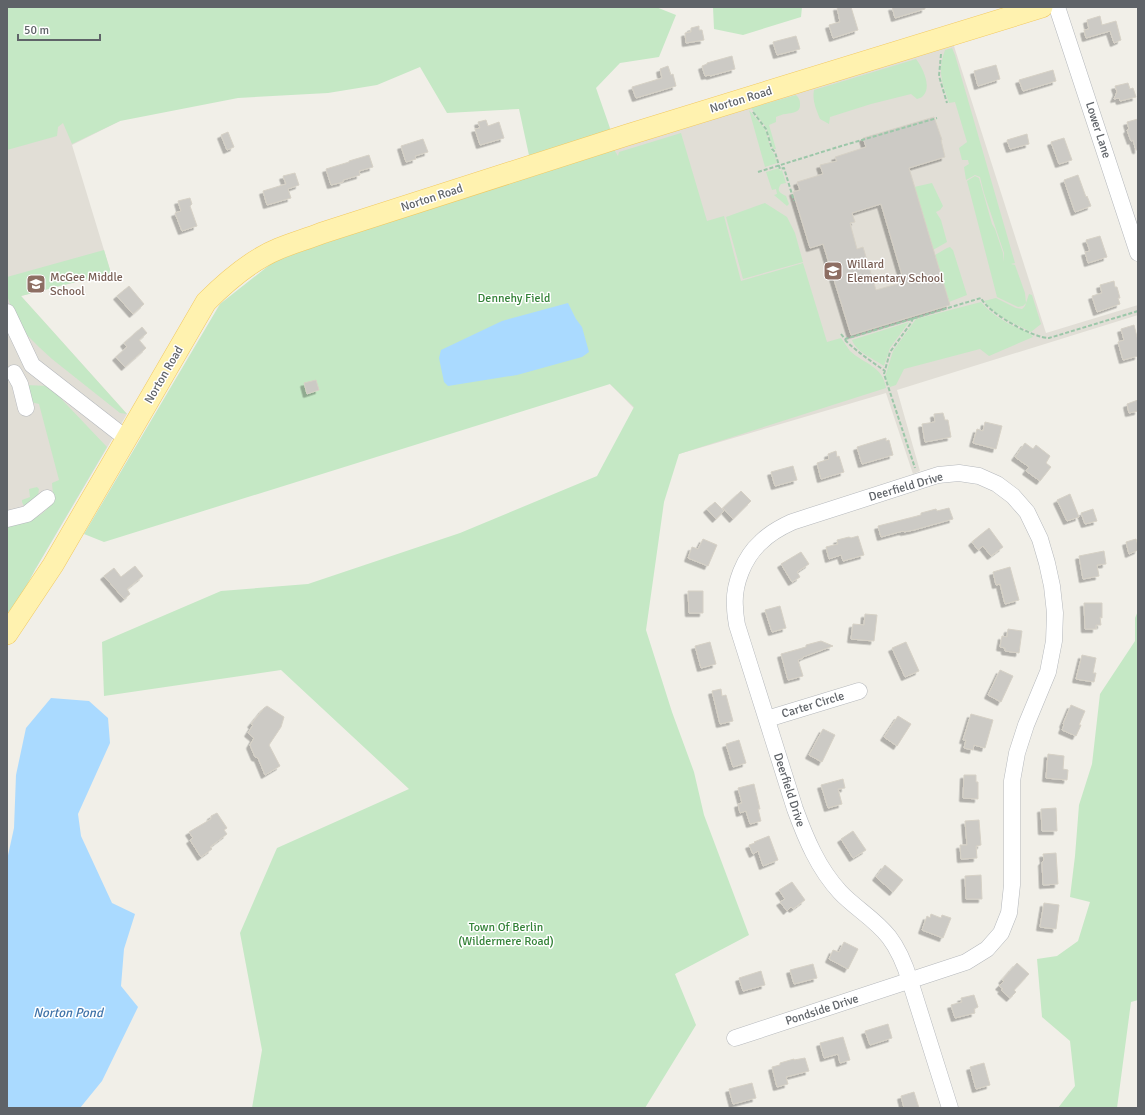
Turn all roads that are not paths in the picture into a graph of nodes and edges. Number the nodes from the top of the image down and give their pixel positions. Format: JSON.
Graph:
{"nodes":[{"id":1,"x":1042,"y":7,"type":"edge"},
{"id":2,"x":1057,"y":7,"type":"edge"},
{"id":3,"x":1138,"y":253,"type":"edge"},
{"id":4,"x":7,"y":312,"type":"edge"},
{"id":5,"x":32,"y":365,"type":"junction"},
{"id":6,"x":10,"y":373,"type":"edge"},
{"id":7,"x":26,"y":408,"type":"dead end"},
{"id":8,"x":127,"y":439,"type":"junction"},
{"id":9,"x":46,"y":498,"type":"dead end"},
{"id":10,"x":7,"y":519,"type":"edge"},
{"id":11,"x":7,"y":634,"type":"edge"},
{"id":12,"x":859,"y":691,"type":"dead end"},
{"id":13,"x":767,"y":719,"type":"junction"},
{"id":14,"x":910,"y":981,"type":"junction"},
{"id":15,"x":735,"y":1038,"type":"dead end"},
{"id":16,"x":950,"y":1108,"type":"edge"}],
"edges":[{"from":1,"to":8,"type":"main road","name":"Norton Road"},
{"from":2,"to":3,"type":"street","name":"Lower Lane"},
{"from":4,"to":5,"type":"street"},
{"from":5,"to":6,"type":"street"},
{"from":5,"to":8,"type":"street"},
{"from":6,"to":7,"type":"street"},
{"from":8,"to":11,"type":"main road","name":"Norton Road"},
{"from":9,"to":10,"type":"street"},
{"from":12,"to":13,"type":"street","name":"Carter Circle"},
{"from":13,"to":14,"type":"street","name":"Deerfield Drive"},
{"from":13,"to":14,"type":"street","name":"Deerfield Drive"},
{"from":14,"to":15,"type":"street","name":"Pondside Drive"},
{"from":14,"to":16,"type":"street","name":"Deerfield Drive"}]}
